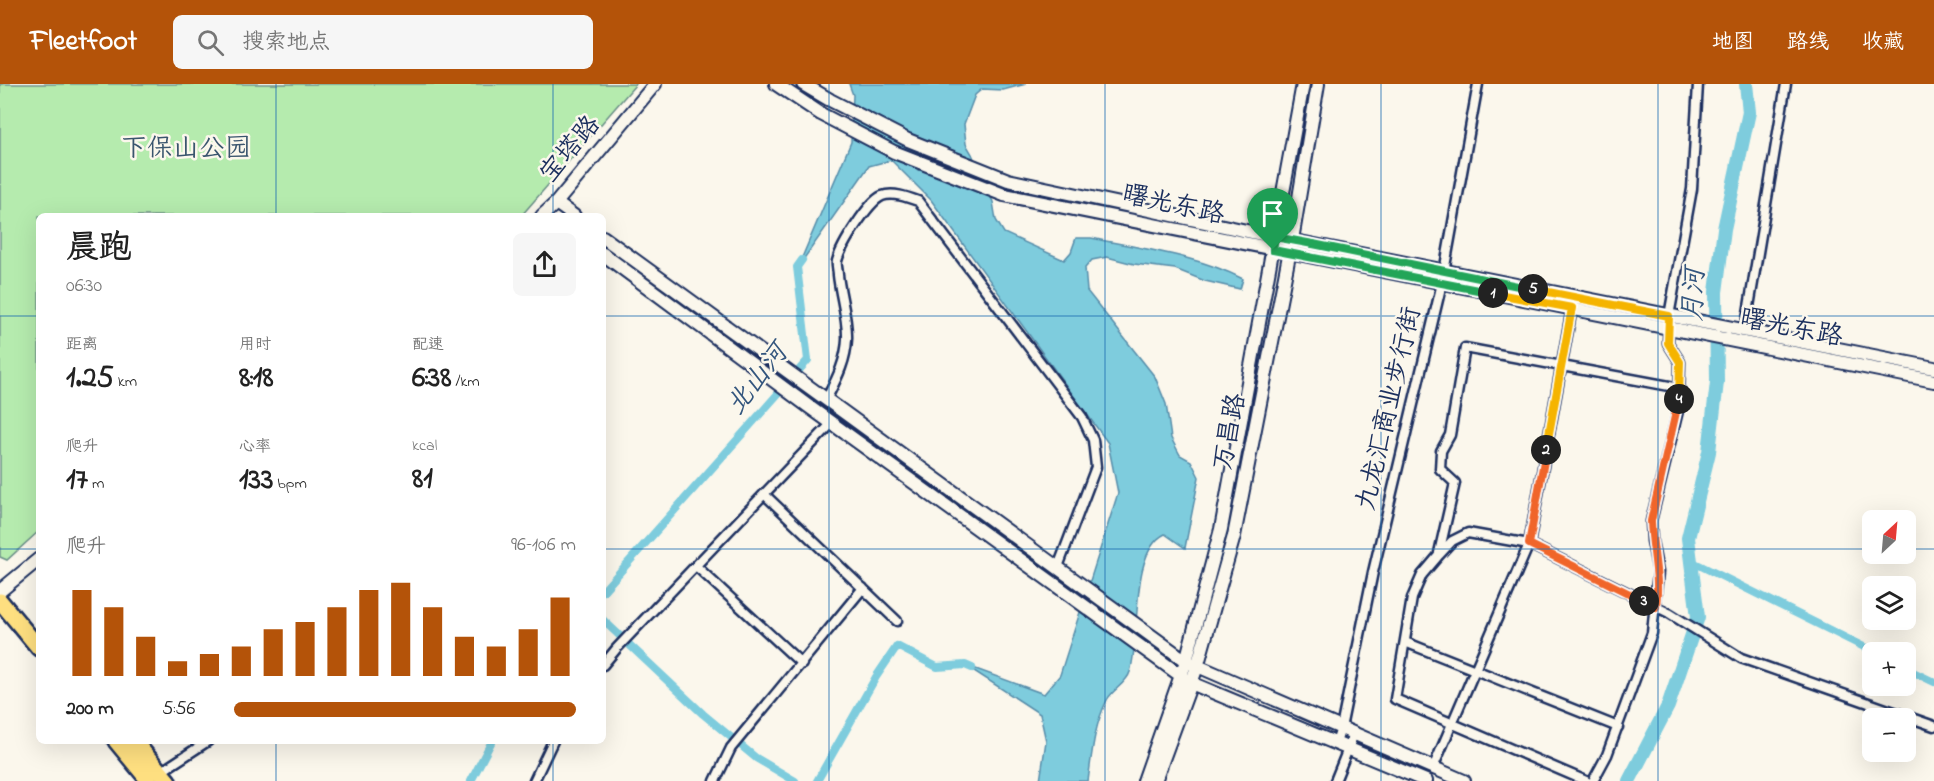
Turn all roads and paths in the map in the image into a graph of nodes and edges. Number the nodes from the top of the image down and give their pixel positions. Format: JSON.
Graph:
{"nodes":[{"id":1,"x":655,"y":84,"type":"edge"},
{"id":2,"x":776,"y":84,"type":"edge"},
{"id":3,"x":803,"y":84,"type":"edge"},
{"id":4,"x":1303,"y":84,"type":"edge"},
{"id":5,"x":1318,"y":84,"type":"edge"},
{"id":6,"x":1478,"y":84,"type":"edge"},
{"id":7,"x":1698,"y":84,"type":"edge"},
{"id":8,"x":1786,"y":84,"type":"edge"},
{"id":9,"x":550,"y":212,"type":"edge"},
{"id":10,"x":606,"y":239,"type":"edge"},
{"id":11,"x":1292,"y":240,"type":"junction"},
{"id":12,"x":1274,"y":243,"type":"junction"},
{"id":13,"x":1289,"y":253,"type":"junction"},
{"id":14,"x":606,"y":256,"type":"edge"},
{"id":15,"x":1443,"y":277,"type":"junction"},
{"id":16,"x":1572,"y":308,"type":"junction"},
{"id":17,"x":1669,"y":322,"type":"junction"},
{"id":18,"x":1745,"y":331,"type":"junction"},
{"id":19,"x":1730,"y":334,"type":"junction"},
{"id":20,"x":1561,"y":366,"type":"junction"},
{"id":21,"x":1934,"y":368,"type":"edge"},
{"id":22,"x":1934,"y":381,"type":"edge"},
{"id":23,"x":1680,"y":388,"type":"junction"},
{"id":24,"x":821,"y":397,"type":"junction"},
{"id":25,"x":832,"y":423,"type":"junction"},
{"id":26,"x":764,"y":494,"type":"junction"},
{"id":27,"x":1529,"y":544,"type":"junction"},
{"id":28,"x":1439,"y":555,"type":"junction"},
{"id":29,"x":36,"y":562,"type":"edge"},
{"id":30,"x":696,"y":566,"type":"junction"},
{"id":31,"x":1058,"y":567,"type":"junction"},
{"id":32,"x":863,"y":588,"type":"junction"},
{"id":33,"x":0,"y":592,"type":"edge"},
{"id":34,"x":1656,"y":607,"type":"junction"},
{"id":35,"x":897,"y":621,"type":"dead end"},
{"id":36,"x":36,"y":629,"type":"edge"},
{"id":37,"x":1404,"y":642,"type":"junction"},
{"id":38,"x":36,"y":644,"type":"edge"},
{"id":39,"x":606,"y":661,"type":"edge"},
{"id":40,"x":1186,"y":661,"type":"junction"},
{"id":41,"x":802,"y":664,"type":"junction"},
{"id":42,"x":1197,"y":667,"type":"junction"},
{"id":43,"x":1475,"y":670,"type":"junction"},
{"id":44,"x":1180,"y":675,"type":"junction"},
{"id":45,"x":1191,"y":683,"type":"junction"},
{"id":46,"x":1451,"y":724,"type":"junction"},
{"id":47,"x":1934,"y":726,"type":"edge"},
{"id":48,"x":1618,"y":727,"type":"junction"},
{"id":49,"x":1341,"y":729,"type":"junction"},
{"id":50,"x":1354,"y":734,"type":"junction"},
{"id":51,"x":1336,"y":743,"type":"junction"},
{"id":52,"x":119,"y":744,"type":"edge"},
{"id":53,"x":136,"y":744,"type":"edge"},
{"id":54,"x":204,"y":744,"type":"edge"},
{"id":55,"x":552,"y":744,"type":"edge"},
{"id":56,"x":1348,"y":748,"type":"junction"},
{"id":57,"x":1432,"y":768,"type":"junction"},
{"id":58,"x":157,"y":778,"type":"edge"},
{"id":59,"x":534,"y":781,"type":"edge"},
{"id":60,"x":715,"y":781,"type":"edge"},
{"id":61,"x":1144,"y":781,"type":"edge"},
{"id":62,"x":1155,"y":781,"type":"edge"},
{"id":63,"x":1335,"y":781,"type":"edge"},
{"id":64,"x":1426,"y":781,"type":"edge"},
{"id":65,"x":1464,"y":781,"type":"edge"},
{"id":66,"x":1586,"y":781,"type":"edge"},
{"id":67,"x":1593,"y":781,"type":"edge"}],
"edges":[{"from":1,"to":9,"type":"main road","name":"宝塔路"},
{"from":2,"to":12,"type":"main road","name":"曙光东路"},
{"from":3,"to":12,"type":"main road","name":"曙光东路"},
{"from":4,"to":12,"type":"main road","name":"万昌路"},
{"from":5,"to":11,"type":"main road","name":"万昌路"},
{"from":6,"to":15,"type":"street","name":"九龙汇商业步行街"},
{"from":7,"to":17,"type":"street"},
{"from":8,"to":18,"type":"street"},
{"from":10,"to":24,"type":"main road"},
{"from":11,"to":12,"type":"main road","name":"曙光东路"},
{"from":11,"to":13,"type":"main road","name":"万昌路"},
{"from":11,"to":15,"type":"main road","name":"曙光东路"},
{"from":12,"to":13,"type":"main road","name":"曙光东路"},
{"from":12,"to":40,"type":"main road","name":"万昌路"},
{"from":13,"to":15,"type":"main road","name":"曙光东路"},
{"from":13,"to":42,"type":"main road","name":"万昌路"},
{"from":14,"to":25,"type":"main road"},
{"from":15,"to":16,"type":"main road","name":"曙光东路"},
{"from":15,"to":17,"type":"main road","name":"曙光东路"},
{"from":15,"to":49,"type":"street","name":"九龙汇商业步行街"},
{"from":16,"to":17,"type":"main road","name":"曙光东路"},
{"from":16,"to":20,"type":"street"},
{"from":17,"to":19,"type":"main road","name":"曙光东路"},
{"from":17,"to":23,"type":"street"},
{"from":18,"to":19,"type":"main road","name":"曙光东路"},
{"from":18,"to":21,"type":"main road","name":"曙光东路"},
{"from":19,"to":22,"type":"main road","name":"曙光东路"},
{"from":20,"to":23,"type":"street"},
{"from":20,"to":27,"type":"street"},
{"from":20,"to":28,"type":"street"},
{"from":23,"to":34,"type":"street"},
{"from":24,"to":31,"type":"main road"},
{"from":24,"to":31,"type":"street"},
{"from":25,"to":26,"type":"street"},
{"from":25,"to":44,"type":"main road"},
{"from":26,"to":30,"type":"street"},
{"from":26,"to":32,"type":"street"},
{"from":27,"to":28,"type":"street"},
{"from":27,"to":34,"type":"street"},
{"from":27,"to":43,"type":"street"},
{"from":28,"to":37,"type":"street"},
{"from":29,"to":33,"type":"main road"},
{"from":30,"to":39,"type":"street"},
{"from":30,"to":41,"type":"street"},
{"from":31,"to":40,"type":"main road"},
{"from":32,"to":35,"type":"street"},
{"from":32,"to":41,"type":"street"},
{"from":33,"to":36,"type":"highway"},
{"from":33,"to":38,"type":"highway"},
{"from":34,"to":47,"type":"street"},
{"from":34,"to":48,"type":"street"},
{"from":37,"to":43,"type":"street"},
{"from":37,"to":46,"type":"street"},
{"from":40,"to":42,"type":"main road"},
{"from":40,"to":44,"type":"main road","name":"万昌路"},
{"from":41,"to":60,"type":"street"},
{"from":42,"to":45,"type":"main road","name":"万昌路"},
{"from":42,"to":49,"type":"main road"},
{"from":43,"to":46,"type":"street"},
{"from":43,"to":48,"type":"street"},
{"from":44,"to":45,"type":"main road"},
{"from":44,"to":61,"type":"main road","name":"万昌路"},
{"from":45,"to":51,"type":"main road"},
{"from":45,"to":62,"type":"main road","name":"万昌路"},
{"from":46,"to":57,"type":"street"},
{"from":46,"to":66,"type":"street"},
{"from":48,"to":67,"type":"street"},
{"from":49,"to":50,"type":"main road"},
{"from":49,"to":51,"type":"street","name":"九龙汇商业步行街"},
{"from":50,"to":56,"type":"street"},
{"from":50,"to":57,"type":"main road"},
{"from":51,"to":56,"type":"main road"},
{"from":52,"to":58,"type":"highway"},
{"from":53,"to":58,"type":"highway"},
{"from":54,"to":58,"type":"street"},
{"from":55,"to":59,"type":"street"},
{"from":56,"to":63,"type":"street"},
{"from":56,"to":64,"type":"main road"},
{"from":57,"to":65,"type":"main road"}]}
